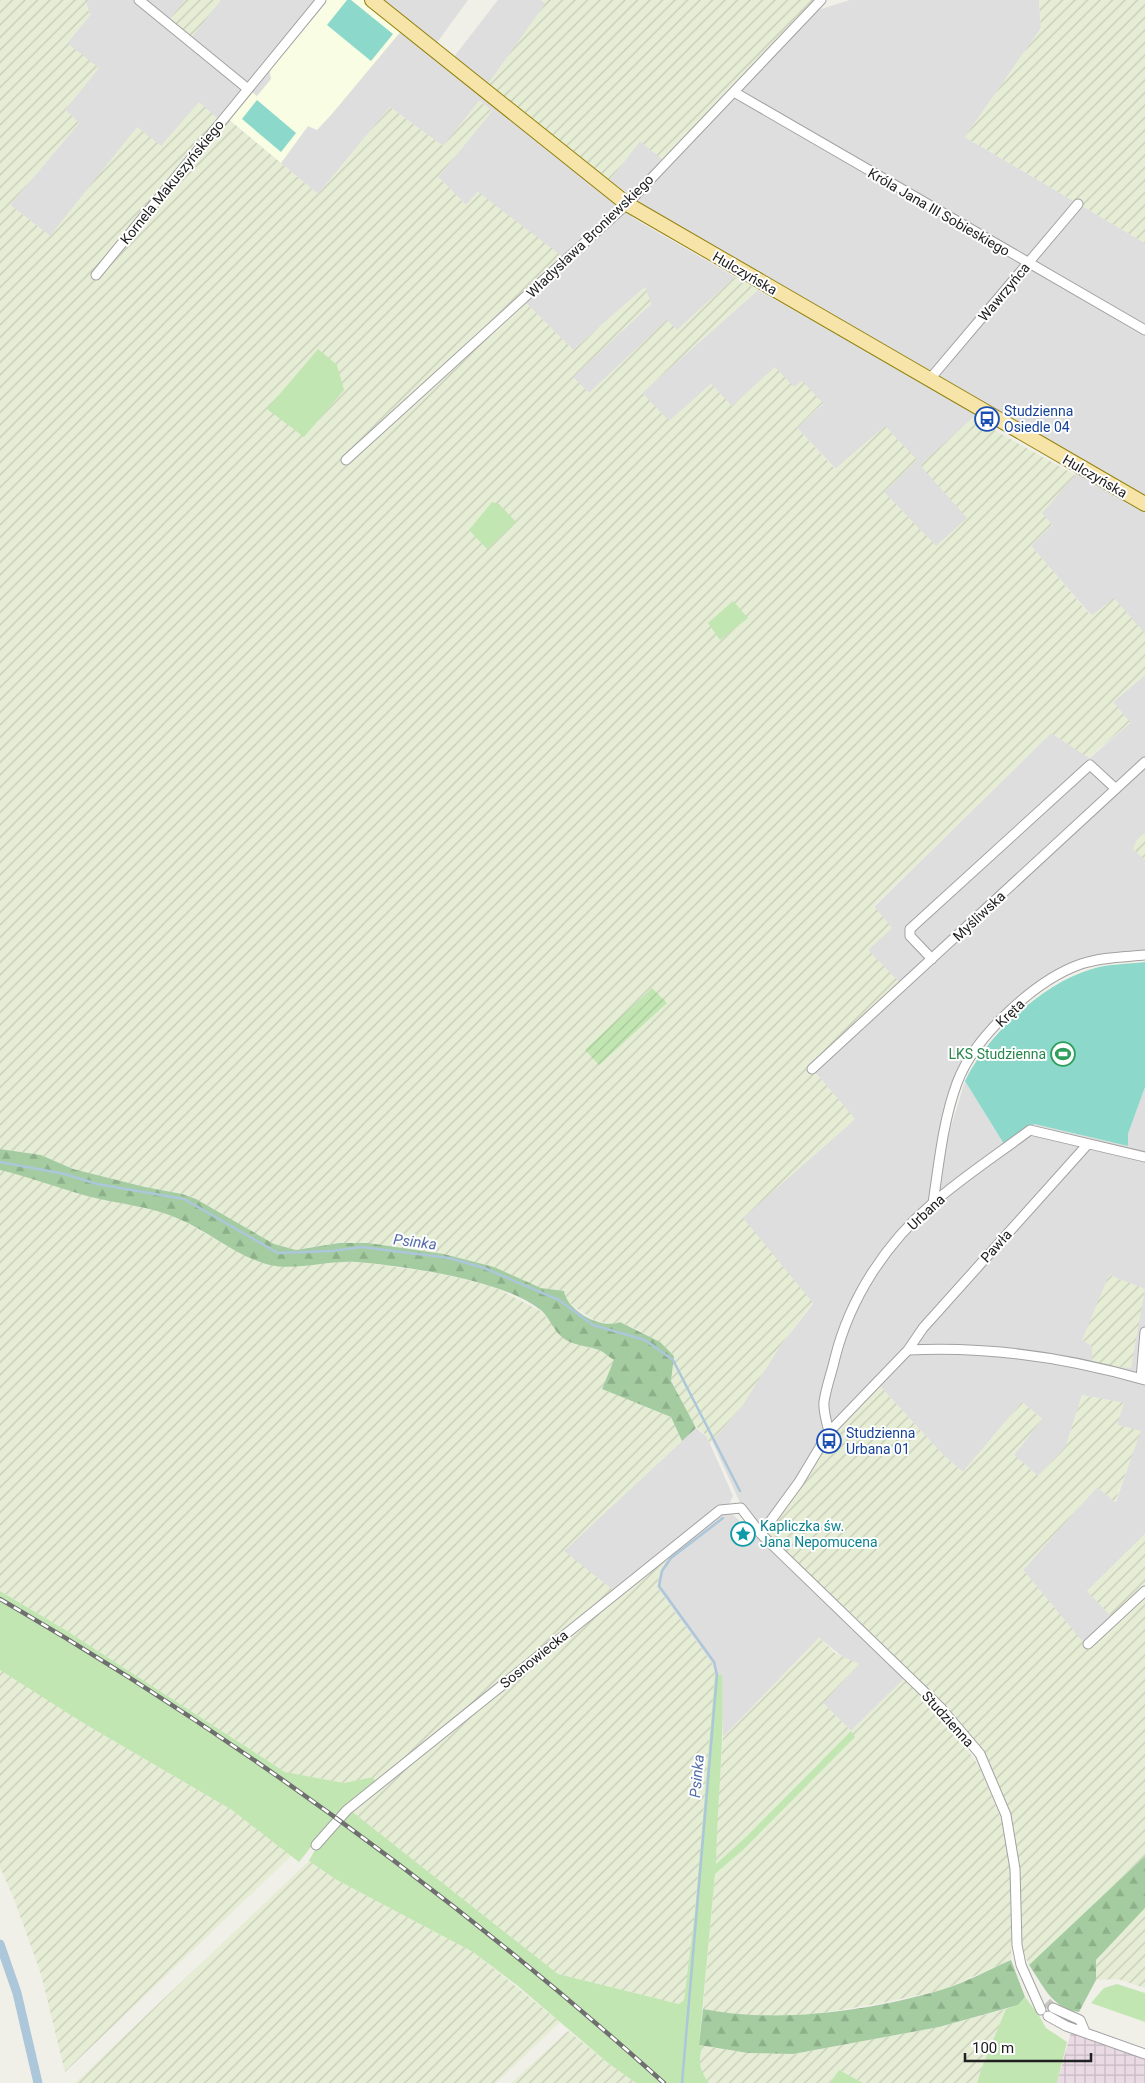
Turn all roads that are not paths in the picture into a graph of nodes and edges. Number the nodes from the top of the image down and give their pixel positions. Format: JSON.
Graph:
{"nodes":[{"id":1,"x":139,"y":0,"type":"edge"},
{"id":2,"x":321,"y":0,"type":"edge"},
{"id":3,"x":372,"y":0,"type":"edge"},
{"id":4,"x":821,"y":0,"type":"edge"},
{"id":5,"x":248,"y":89,"type":"junction"},
{"id":6,"x":734,"y":92,"type":"junction"},
{"id":7,"x":627,"y":204,"type":"junction"},
{"id":8,"x":1078,"y":204,"type":"dead end"},
{"id":9,"x":1028,"y":263,"type":"junction"},
{"id":10,"x":96,"y":275,"type":"dead end"},
{"id":11,"x":1145,"y":330,"type":"edge"},
{"id":12,"x":929,"y":380,"type":"junction"},
{"id":13,"x":346,"y":460,"type":"dead end"},
{"id":14,"x":1145,"y":504,"type":"edge"},
{"id":15,"x":1145,"y":762,"type":"edge"},
{"id":16,"x":1116,"y":790,"type":"junction"},
{"id":17,"x":1145,"y":954,"type":"edge"},
{"id":18,"x":932,"y":959,"type":"junction"},
{"id":19,"x":812,"y":1068,"type":"dead end"},
{"id":20,"x":1087,"y":1145,"type":"junction"},
{"id":21,"x":1145,"y":1157,"type":"edge"},
{"id":22,"x":933,"y":1203,"type":"junction"},
{"id":23,"x":1145,"y":1332,"type":"edge"},
{"id":24,"x":908,"y":1350,"type":"junction"},
{"id":25,"x":1143,"y":1380,"type":"edge"},
{"id":26,"x":829,"y":1432,"type":"junction"},
{"id":27,"x":741,"y":1508,"type":"joint"},
{"id":28,"x":761,"y":1534,"type":"junction"},
{"id":29,"x":1145,"y":1591,"type":"edge"},
{"id":30,"x":1088,"y":1644,"type":"dead end"},
{"id":31,"x":316,"y":1845,"type":"dead end"},
{"id":32,"x":1145,"y":2054,"type":"edge"}],
"edges":[{"from":1,"to":5,"type":"street"},
{"from":2,"to":5,"type":"street","name":"Kornela Makuszyńskiego"},
{"from":3,"to":7,"type":"main road","name":"Hulczyńska"},
{"from":4,"to":6,"type":"street","name":"Władysława Broniewskiego"},
{"from":5,"to":10,"type":"street","name":"Kornela Makuszyńskiego"},
{"from":6,"to":7,"type":"street","name":"Władysława Broniewskiego"},
{"from":6,"to":9,"type":"street","name":"Króla Jana III Sobieskiego"},
{"from":7,"to":12,"type":"main road","name":"Hulczyńska"},
{"from":7,"to":13,"type":"street","name":"Władysława Broniewskiego"},
{"from":8,"to":9,"type":"street","name":"Wawrzyńca"},
{"from":9,"to":11,"type":"street","name":"Króla Jana III Sobieskiego"},
{"from":9,"to":12,"type":"street","name":"Wawrzyńca"},
{"from":12,"to":14,"type":"main road","name":"Hulczyńska"},
{"from":15,"to":16,"type":"street","name":"Myśliwska"},
{"from":16,"to":18,"type":"street","name":"Myśliwska"},
{"from":16,"to":18,"type":"street"},
{"from":17,"to":22,"type":"street","name":"Kręta"},
{"from":18,"to":19,"type":"street","name":"Myśliwska"},
{"from":20,"to":21,"type":"street","name":"Urbana"},
{"from":20,"to":22,"type":"street","name":"Urbana"},
{"from":20,"to":24,"type":"street","name":"Pawła"},
{"from":22,"to":26,"type":"street","name":"Urbana"},
{"from":23,"to":25,"type":"street"},
{"from":24,"to":25,"type":"street"},
{"from":24,"to":26,"type":"street","name":"Pawła"},
{"from":26,"to":28,"type":"street","name":"Pawła"},
{"from":27,"to":28,"type":"street","name":"Studzienna"},
{"from":27,"to":31,"type":"street","name":"Sosnowiecka"},
{"from":28,"to":32,"type":"street","name":"Studzienna"},
{"from":29,"to":30,"type":"street"}]}
